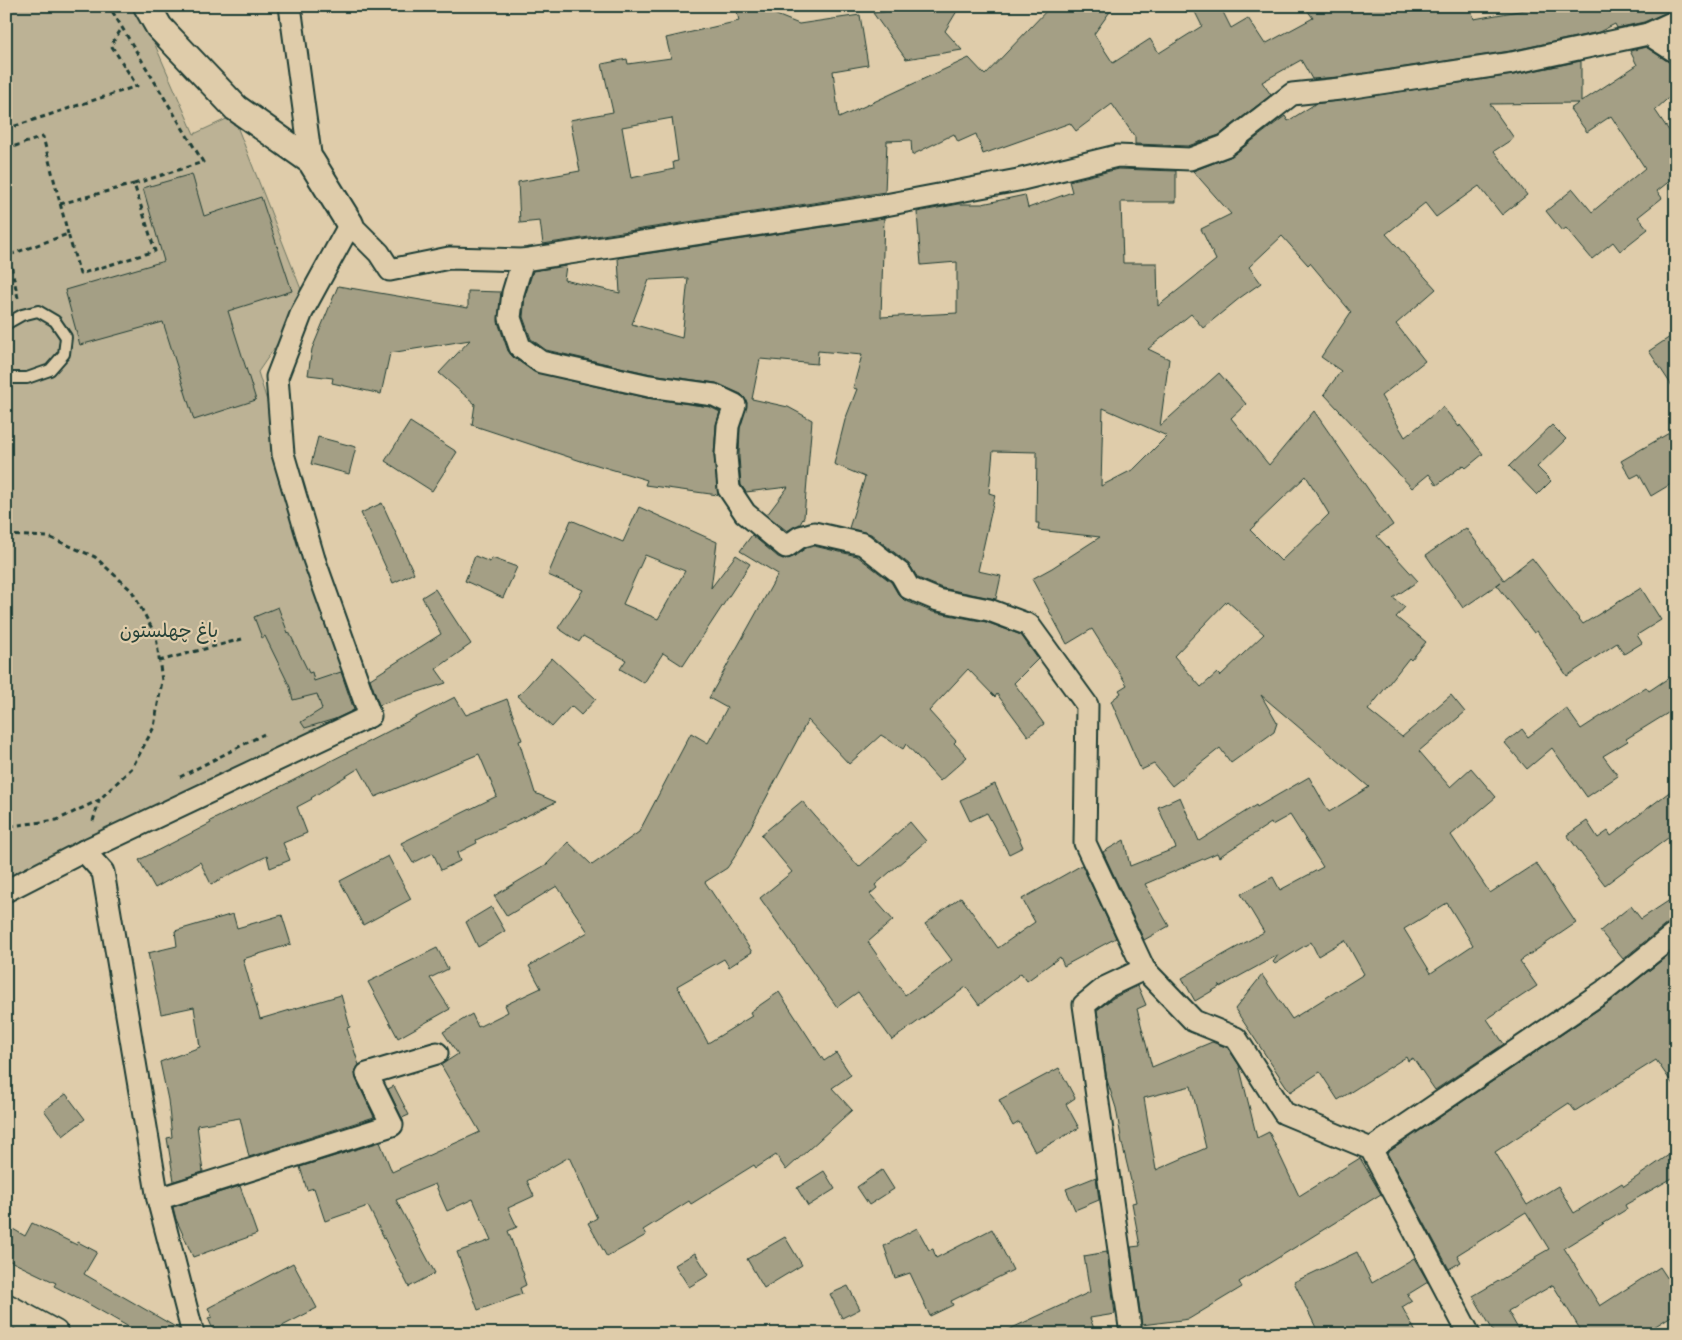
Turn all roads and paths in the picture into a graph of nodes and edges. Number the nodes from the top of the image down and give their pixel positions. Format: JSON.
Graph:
{"nodes":[{"id":1,"x":109,"y":6,"type":"edge"},
{"id":2,"x":147,"y":6,"type":"edge"},
{"id":3,"x":290,"y":6,"type":"edge"},
{"id":4,"x":1676,"y":21,"type":"edge"},
{"id":5,"x":122,"y":28,"type":"junction"},
{"id":6,"x":1648,"y":34,"type":"junction"},
{"id":7,"x":1676,"y":52,"type":"edge"},
{"id":8,"x":6,"y":130,"type":"edge"},
{"id":9,"x":6,"y":149,"type":"edge"},
{"id":10,"x":311,"y":161,"type":"junction"},
{"id":11,"x":134,"y":184,"type":"junction"},
{"id":12,"x":60,"y":204,"type":"junction"},
{"id":13,"x":350,"y":224,"type":"junction"},
{"id":14,"x":68,"y":234,"type":"junction"},
{"id":15,"x":8,"y":256,"type":"edge"},
{"id":16,"x":523,"y":260,"type":"junction"},
{"id":17,"x":22,"y":315,"type":"junction"},
{"id":18,"x":6,"y":324,"type":"edge"},
{"id":19,"x":6,"y":378,"type":"edge"},
{"id":20,"x":6,"y":535,"type":"edge"},
{"id":21,"x":242,"y":639,"type":"dead end"},
{"id":22,"x":159,"y":661,"type":"junction"},
{"id":23,"x":6,"y":825,"type":"edge"},
{"id":24,"x":84,"y":851,"type":"junction"},
{"id":25,"x":6,"y":891,"type":"edge"},
{"id":26,"x":1676,"y":933,"type":"edge"},
{"id":27,"x":1144,"y":969,"type":"junction"},
{"id":28,"x":436,"y":1053,"type":"dead end"},
{"id":29,"x":1371,"y":1149,"type":"junction"},
{"id":30,"x":158,"y":1199,"type":"junction"},
{"id":31,"x":6,"y":1308,"type":"edge"},
{"id":32,"x":54,"y":1334,"type":"edge"},
{"id":33,"x":193,"y":1334,"type":"edge"},
{"id":34,"x":1131,"y":1334,"type":"edge"},
{"id":35,"x":1469,"y":1334,"type":"edge"}],
"edges":[{"from":1,"to":5,"type":"path"},
{"from":2,"to":10,"type":"street"},
{"from":3,"to":10,"type":"street"},
{"from":4,"to":6,"type":"street"},
{"from":5,"to":8,"type":"path"},
{"from":5,"to":11,"type":"path"},
{"from":6,"to":7,"type":"street"},
{"from":6,"to":16,"type":"street"},
{"from":9,"to":12,"type":"path"},
{"from":10,"to":13,"type":"street"},
{"from":11,"to":12,"type":"path"},
{"from":11,"to":14,"type":"path"},
{"from":12,"to":14,"type":"path"},
{"from":13,"to":16,"type":"street"},
{"from":13,"to":24,"type":"street"},
{"from":14,"to":15,"type":"path"},
{"from":15,"to":17,"type":"path"},
{"from":16,"to":27,"type":"street"},
{"from":17,"to":18,"type":"lane"},
{"from":17,"to":19,"type":"lane"},
{"from":20,"to":22,"type":"path"},
{"from":21,"to":22,"type":"path"},
{"from":22,"to":23,"type":"path"},
{"from":24,"to":25,"type":"street"},
{"from":24,"to":30,"type":"street"},
{"from":26,"to":29,"type":"street"},
{"from":27,"to":29,"type":"street"},
{"from":27,"to":34,"type":"street"},
{"from":28,"to":30,"type":"street"},
{"from":29,"to":35,"type":"street"},
{"from":30,"to":33,"type":"street"},
{"from":31,"to":32,"type":"main road"}]}
